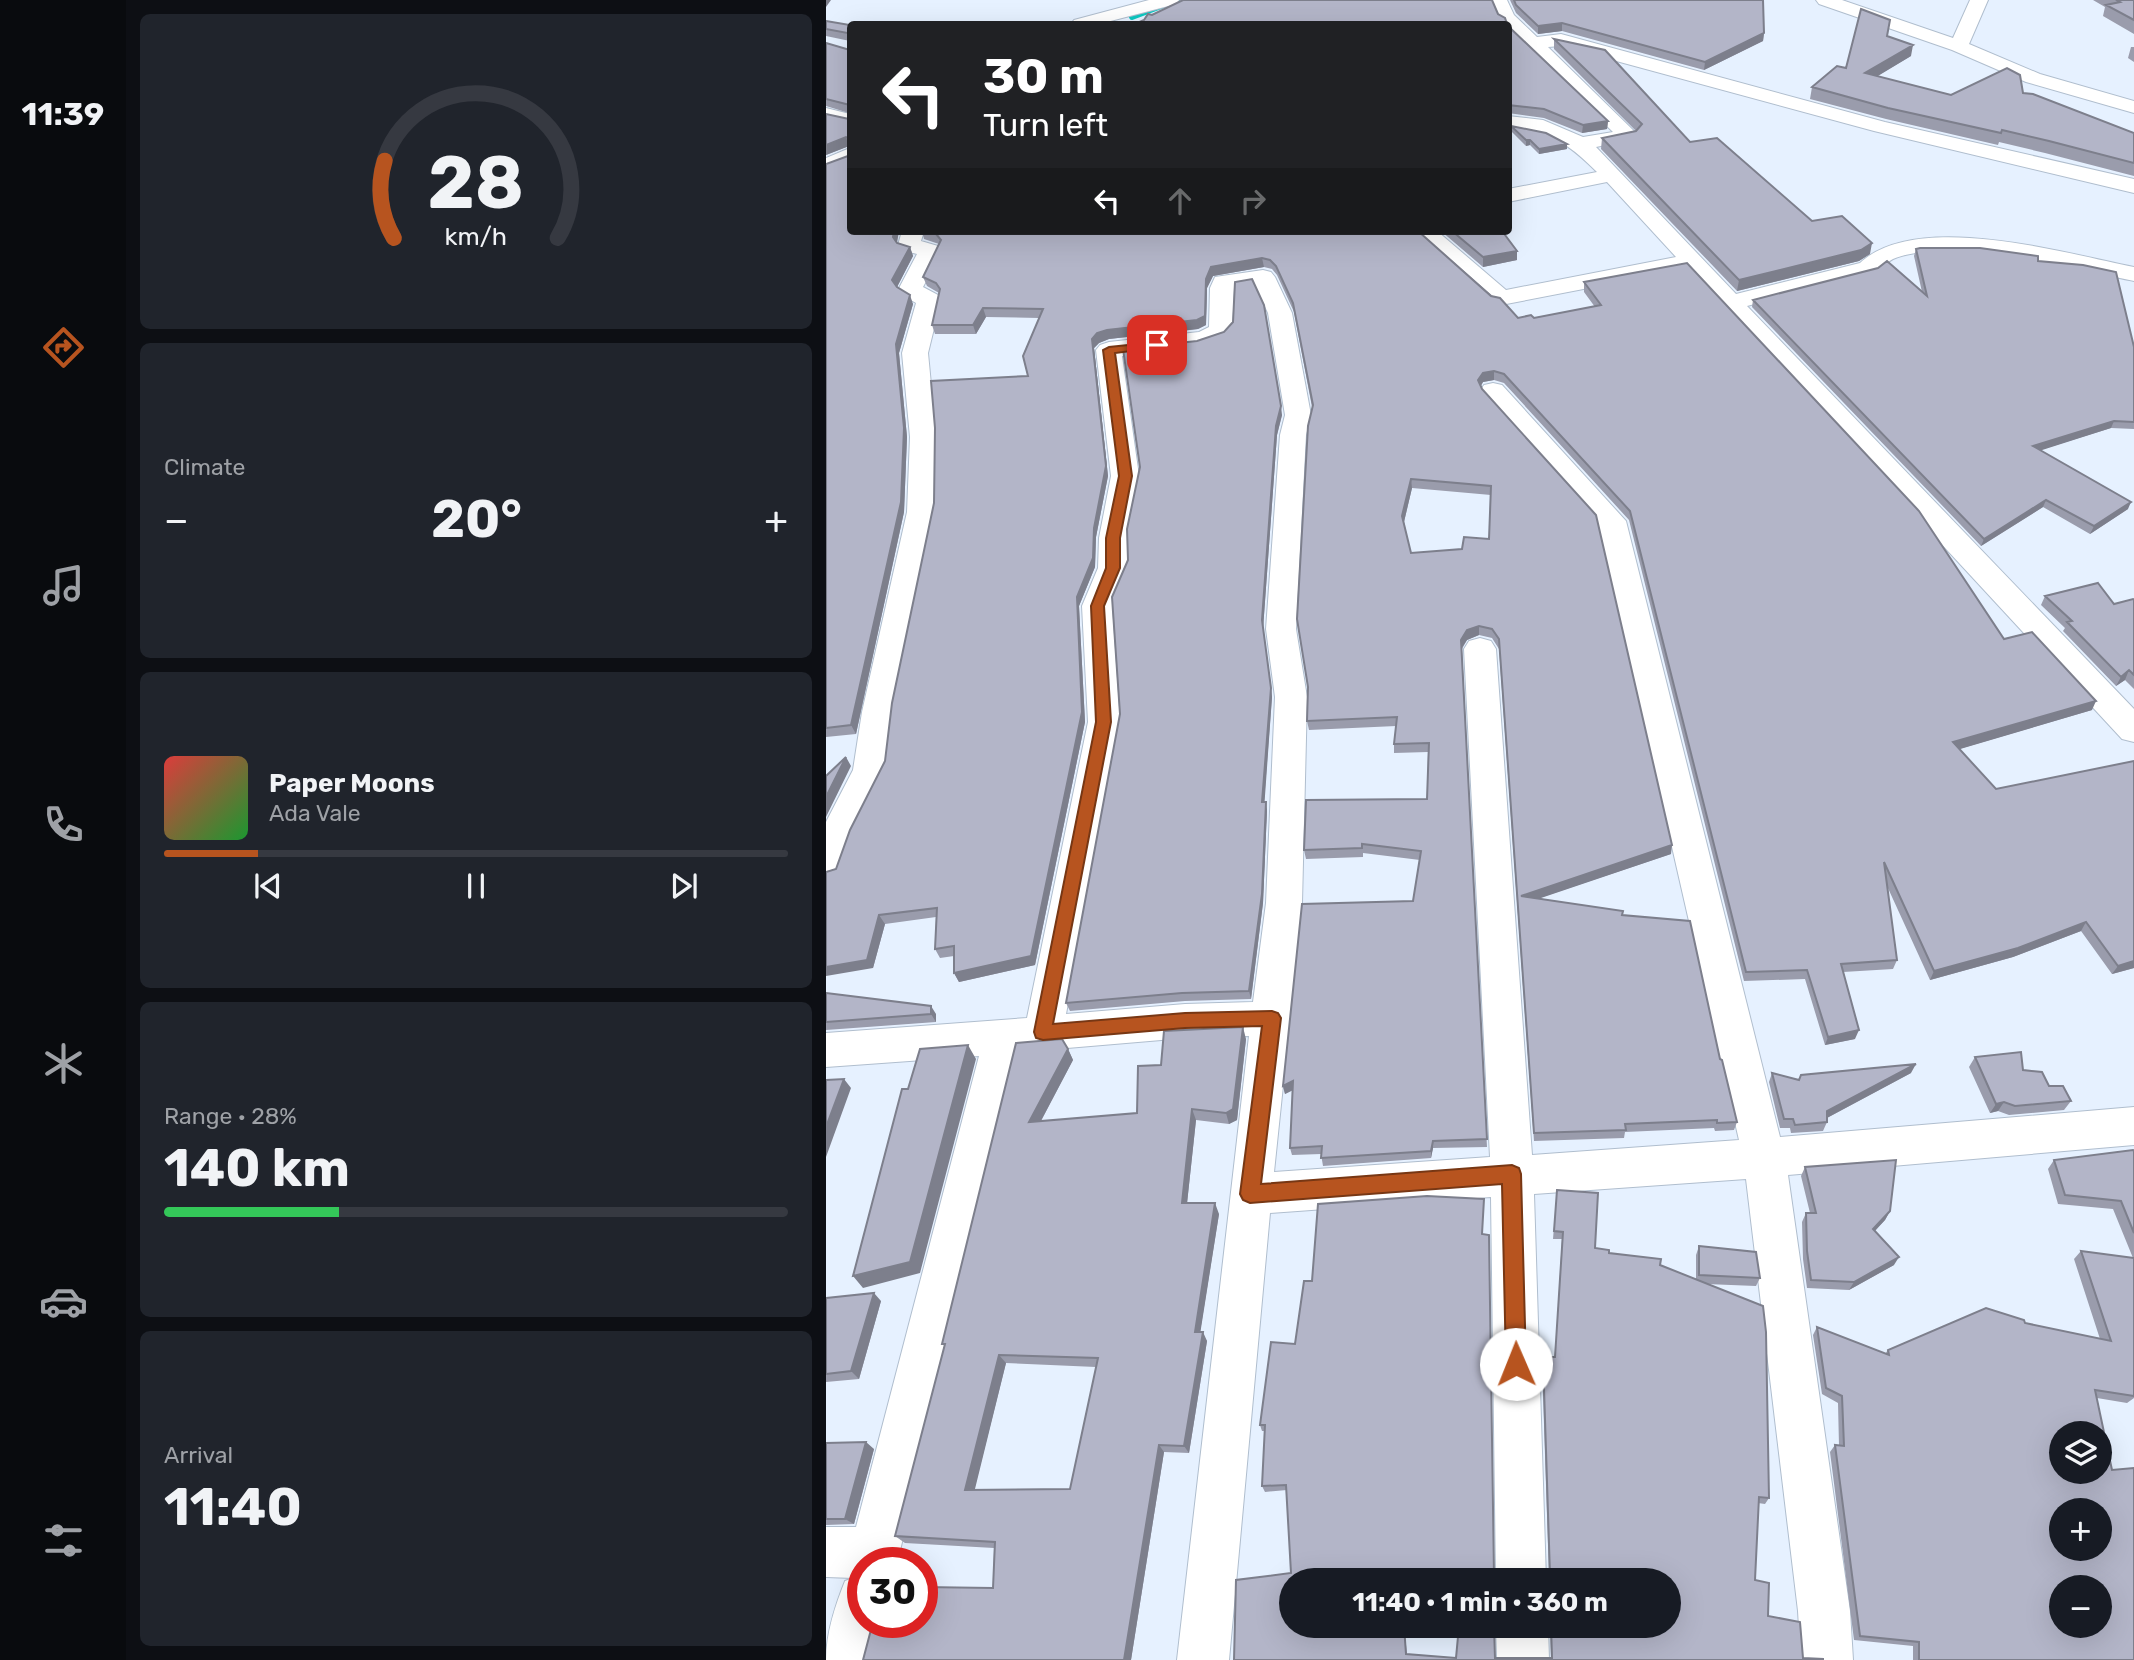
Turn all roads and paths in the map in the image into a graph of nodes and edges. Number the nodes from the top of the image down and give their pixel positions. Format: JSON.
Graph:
{"nodes":[{"id":1,"x":1170,"y":0,"type":"edge"},
{"id":2,"x":1498,"y":0,"type":"edge"},
{"id":3,"x":1825,"y":0,"type":"edge"},
{"id":4,"x":1979,"y":0,"type":"edge"},
{"id":5,"x":1091,"y":21,"type":"edge"},
{"id":6,"x":1510,"y":21,"type":"edge"},
{"id":7,"x":1512,"y":23,"type":"edge"},
{"id":8,"x":1534,"y":43,"type":"junction"},
{"id":9,"x":1959,"y":46,"type":"junction"},
{"id":10,"x":2134,"y":107,"type":"edge"},
{"id":11,"x":826,"y":114,"type":"edge"},
{"id":12,"x":847,"y":119,"type":"edge"},
{"id":13,"x":1512,"y":122,"type":"edge"},
{"id":14,"x":1580,"y":144,"type":"junction"},
{"id":15,"x":847,"y":156,"type":"edge"},
{"id":16,"x":826,"y":166,"type":"edge"},
{"id":17,"x":1612,"y":175,"type":"junction"},
{"id":18,"x":2134,"y":186,"type":"edge"},
{"id":19,"x":1512,"y":195,"type":"edge"},
{"id":20,"x":912,"y":235,"type":"edge"},
{"id":21,"x":1428,"y":235,"type":"edge"},
{"id":22,"x":1693,"y":261,"type":"junction"},
{"id":23,"x":2134,"y":274,"type":"edge"},
{"id":24,"x":1732,"y":302,"type":"junction"},
{"id":25,"x":1493,"y":391,"type":"dead end"},
{"id":26,"x":1480,"y":649,"type":"dead end"},
{"id":27,"x":2134,"y":730,"type":"edge"},
{"id":28,"x":826,"y":867,"type":"edge"},
{"id":29,"x":1272,"y":1018,"type":"junction"},
{"id":30,"x":1024,"y":1035,"type":"junction"},
{"id":31,"x":826,"y":1050,"type":"edge"},
{"id":32,"x":2134,"y":1126,"type":"edge"},
{"id":33,"x":1764,"y":1158,"type":"junction"},
{"id":34,"x":1512,"y":1174,"type":"junction"},
{"id":35,"x":1250,"y":1194,"type":"junction"},
{"id":36,"x":877,"y":1547,"type":"edge"},
{"id":37,"x":826,"y":1552,"type":"edge"},
{"id":38,"x":847,"y":1561,"type":"edge"},
{"id":39,"x":1521,"y":1568,"type":"edge"},
{"id":40,"x":853,"y":1638,"type":"edge"},
{"id":41,"x":1522,"y":1638,"type":"edge"},
{"id":42,"x":847,"y":1660,"type":"edge"},
{"id":43,"x":1203,"y":1660,"type":"edge"},
{"id":44,"x":1523,"y":1660,"type":"edge"},
{"id":45,"x":1827,"y":1660,"type":"edge"}],
"edges":[{"from":1,"to":5,"type":"street"},
{"from":2,"to":6,"type":"street"},
{"from":3,"to":9,"type":"street"},
{"from":4,"to":9,"type":"street"},
{"from":7,"to":8,"type":"street"},
{"from":8,"to":14,"type":"street"},
{"from":8,"to":18,"type":"street"},
{"from":9,"to":10,"type":"street"},
{"from":11,"to":12,"type":"street"},
{"from":13,"to":14,"type":"street"},
{"from":14,"to":17,"type":"street"},
{"from":15,"to":16,"type":"street"},
{"from":17,"to":19,"type":"street"},
{"from":17,"to":22,"type":"street"},
{"from":20,"to":28,"type":"street"},
{"from":21,"to":22,"type":"street"},
{"from":22,"to":24,"type":"street"},
{"from":23,"to":24,"type":"street"},
{"from":24,"to":27,"type":"street"},
{"from":25,"to":33,"type":"street"},
{"from":26,"to":34,"type":"street"},
{"from":29,"to":30,"type":"street"},
{"from":29,"to":30,"type":"street"},
{"from":29,"to":35,"type":"street"},
{"from":30,"to":31,"type":"street"},
{"from":30,"to":36,"type":"street"},
{"from":32,"to":33,"type":"street"},
{"from":33,"to":34,"type":"street"},
{"from":33,"to":45,"type":"street"},
{"from":34,"to":35,"type":"street"},
{"from":34,"to":39,"type":"street"},
{"from":35,"to":43,"type":"street"},
{"from":37,"to":38,"type":"street"},
{"from":40,"to":42,"type":"street"},
{"from":41,"to":44,"type":"street"}]}
